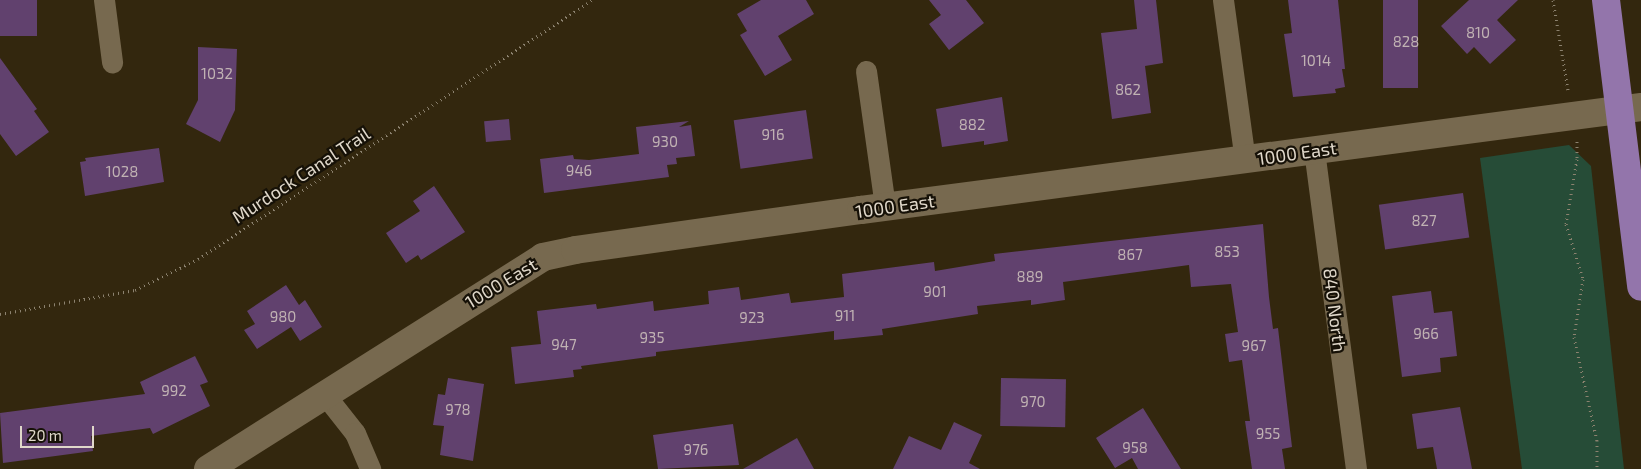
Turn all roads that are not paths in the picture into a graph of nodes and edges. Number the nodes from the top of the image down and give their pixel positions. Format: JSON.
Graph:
{"nodes":[{"id":1,"x":104,"y":0,"type":"edge"},
{"id":2,"x":1223,"y":0,"type":"edge"},
{"id":3,"x":1606,"y":0,"type":"edge"},
{"id":4,"x":112,"y":62,"type":"dead end"},
{"id":5,"x":866,"y":71,"type":"dead end"},
{"id":6,"x":1631,"y":109,"type":"edge"},
{"id":7,"x":1314,"y":150,"type":"junction"},
{"id":8,"x":1245,"y":160,"type":"junction"},
{"id":9,"x":885,"y":207,"type":"junction"},
{"id":10,"x":1641,"y":287,"type":"edge"},
{"id":11,"x":325,"y":395,"type":"junction"},
{"id":12,"x":208,"y":469,"type":"edge"},
{"id":13,"x":370,"y":469,"type":"edge"},
{"id":14,"x":1356,"y":469,"type":"edge"}],
"edges":[{"from":1,"to":4,"type":"street"},
{"from":2,"to":8,"type":"street"},
{"from":3,"to":6,"type":"highway"},
{"from":5,"to":9,"type":"street"},
{"from":6,"to":7,"type":"street","name":"1000 East"},
{"from":6,"to":10,"type":"highway"},
{"from":7,"to":8,"type":"street","name":"1000 East"},
{"from":7,"to":14,"type":"street","name":"840 North"},
{"from":8,"to":9,"type":"street","name":"1000 East"},
{"from":9,"to":11,"type":"street","name":"1000 East"},
{"from":11,"to":12,"type":"street","name":"1000 East"},
{"from":11,"to":13,"type":"street"}]}
